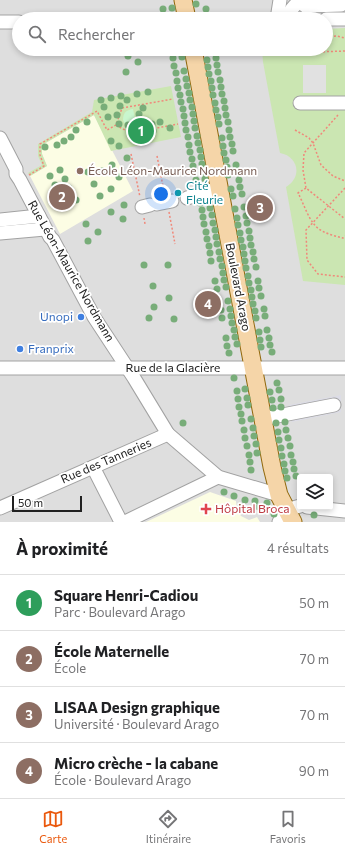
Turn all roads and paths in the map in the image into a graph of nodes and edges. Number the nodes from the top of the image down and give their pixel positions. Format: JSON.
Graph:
{"nodes":[{"id":1,"x":183,"y":0,"type":"edge"},
{"id":2,"x":280,"y":0,"type":"edge"},
{"id":3,"x":300,"y":0,"type":"edge"},
{"id":4,"x":345,"y":2,"type":"edge"},
{"id":5,"x":186,"y":12,"type":"edge"},
{"id":6,"x":278,"y":12,"type":"edge"},
{"id":7,"x":289,"y":12,"type":"edge"},
{"id":8,"x":333,"y":19,"type":"edge"},
{"id":9,"x":345,"y":19,"type":"edge"},
{"id":10,"x":0,"y":22,"type":"edge"},
{"id":11,"x":12,"y":22,"type":"edge"},
{"id":12,"x":333,"y":36,"type":"edge"},
{"id":13,"x":345,"y":38,"type":"edge"},
{"id":14,"x":333,"y":51,"type":"edge"},
{"id":15,"x":345,"y":51,"type":"edge"},
{"id":16,"x":194,"y":56,"type":"edge"},
{"id":17,"x":174,"y":98,"type":"dead end"},
{"id":18,"x":300,"y":103,"type":"dead end"},
{"id":19,"x":342,"y":108,"type":"edge"},
{"id":20,"x":116,"y":124,"type":"junction"},
{"id":21,"x":178,"y":124,"type":"dead end"},
{"id":22,"x":295,"y":130,"type":"dead end"},
{"id":23,"x":0,"y":138,"type":"edge"},
{"id":24,"x":313,"y":143,"type":"junction"},
{"id":25,"x":131,"y":154,"type":"dead end"},
{"id":26,"x":157,"y":156,"type":"dead end"},
{"id":27,"x":27,"y":176,"type":"dead end"},
{"id":28,"x":345,"y":181,"type":"edge"},
{"id":29,"x":219,"y":188,"type":"junction"},
{"id":30,"x":306,"y":188,"type":"junction"},
{"id":31,"x":345,"y":188,"type":"edge"},
{"id":32,"x":187,"y":198,"type":"dead end"},
{"id":33,"x":158,"y":204,"type":"junction"},
{"id":34,"x":329,"y":205,"type":"junction"},
{"id":35,"x":39,"y":216,"type":"junction"},
{"id":36,"x":345,"y":218,"type":"edge"},
{"id":37,"x":0,"y":220,"type":"edge"},
{"id":38,"x":313,"y":223,"type":"junction"},
{"id":39,"x":145,"y":224,"type":"dead end"},
{"id":40,"x":45,"y":229,"type":"junction"},
{"id":41,"x":0,"y":233,"type":"edge"},
{"id":42,"x":345,"y":236,"type":"edge"},
{"id":43,"x":175,"y":244,"type":"dead end"},
{"id":44,"x":345,"y":277,"type":"edge"},
{"id":45,"x":0,"y":368,"type":"edge"},
{"id":46,"x":127,"y":368,"type":"junction"},
{"id":47,"x":253,"y":368,"type":"junction"},
{"id":48,"x":345,"y":368,"type":"edge"},
{"id":49,"x":334,"y":405,"type":"dead end"},
{"id":50,"x":262,"y":419,"type":"junction"},
{"id":51,"x":168,"y":434,"type":"junction"},
{"id":52,"x":93,"y":467,"type":"junction"},
{"id":53,"x":218,"y":478,"type":"junction"},
{"id":54,"x":0,"y":508,"type":"edge"},
{"id":55,"x":333,"y":510,"type":"edge"},
{"id":56,"x":287,"y":511,"type":"edge"},
{"id":57,"x":345,"y":511,"type":"edge"},
{"id":58,"x":121,"y":522,"type":"edge"},
{"id":59,"x":125,"y":522,"type":"edge"}],
"edges":[{"from":1,"to":5,"type":"main road"},
{"from":2,"to":6,"type":"street"},
{"from":3,"to":4,"type":"street"},
{"from":3,"to":7,"type":"street"},
{"from":8,"to":9,"type":"street"},
{"from":10,"to":11,"type":"street"},
{"from":12,"to":13,"type":"path"},
{"from":14,"to":15,"type":"path"},
{"from":16,"to":29,"type":"main road","name":"Boulevard Arago"},
{"from":17,"to":20,"type":"path"},
{"from":18,"to":19,"type":"street"},
{"from":19,"to":24,"type":"path"},
{"from":20,"to":21,"type":"path"},
{"from":20,"to":27,"type":"path"},
{"from":22,"to":24,"type":"path"},
{"from":23,"to":35,"type":"street","name":"Rue Léon-Maurice Nordmann"},
{"from":24,"to":28,"type":"path"},
{"from":24,"to":30,"type":"path"},
{"from":25,"to":33,"type":"path"},
{"from":26,"to":33,"type":"path"},
{"from":29,"to":32,"type":"street"},
{"from":29,"to":47,"type":"main road","name":"Boulevard Arago"},
{"from":30,"to":34,"type":"path"},
{"from":30,"to":38,"type":"path"},
{"from":31,"to":34,"type":"path"},
{"from":33,"to":39,"type":"path"},
{"from":33,"to":43,"type":"path"},
{"from":34,"to":36,"type":"path"},
{"from":34,"to":38,"type":"path"},
{"from":35,"to":37,"type":"street"},
{"from":35,"to":40,"type":"street","name":"Rue Léon-Maurice Nordmann"},
{"from":38,"to":42,"type":"path"},
{"from":38,"to":44,"type":"path"},
{"from":40,"to":41,"type":"street"},
{"from":40,"to":46,"type":"street","name":"Rue Léon-Maurice Nordmann"},
{"from":45,"to":46,"type":"street","name":"Rue de la Glacière"},
{"from":46,"to":47,"type":"street","name":"Rue de la Glacière"},
{"from":46,"to":51,"type":"street","name":"Rue Léon-Maurice Nordmann"},
{"from":47,"to":48,"type":"street","name":"Rue de la Glacière"},
{"from":47,"to":50,"type":"main road","name":"Boulevard Arago"},
{"from":49,"to":50,"type":"street"},
{"from":50,"to":56,"type":"main road","name":"Boulevard Arago"},
{"from":51,"to":52,"type":"street","name":"Rue des Tanneries"},
{"from":51,"to":53,"type":"street","name":"Rue Léon-Maurice Nordmann"},
{"from":52,"to":54,"type":"street","name":"Rue des Tanneries"},
{"from":52,"to":58,"type":"street"},
{"from":53,"to":56,"type":"street","name":"Rue Léon-Maurice Nordmann"},
{"from":53,"to":59,"type":"street"},
{"from":55,"to":57,"type":"street"}]}
